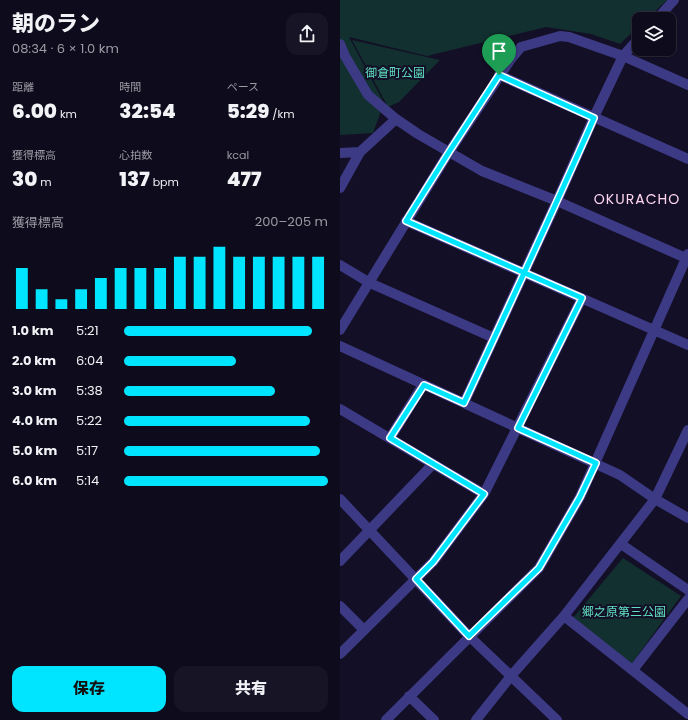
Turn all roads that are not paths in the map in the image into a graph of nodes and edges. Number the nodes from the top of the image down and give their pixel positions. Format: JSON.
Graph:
{"nodes":[{"id":1,"x":674,"y":0,"type":"edge"},
{"id":2,"x":663,"y":12,"type":"edge"},
{"id":3,"x":340,"y":44,"type":"edge"},
{"id":4,"x":632,"y":46,"type":"edge"},
{"id":5,"x":623,"y":56,"type":"junction"},
{"id":6,"x":499,"y":75,"type":"junction"},
{"id":7,"x":688,"y":85,"type":"edge"},
{"id":8,"x":594,"y":118,"type":"junction"},
{"id":9,"x":396,"y":119,"type":"junction"},
{"id":10,"x":360,"y":152,"type":"junction"},
{"id":11,"x":449,"y":152,"type":"junction"},
{"id":12,"x":340,"y":153,"type":"edge"},
{"id":13,"x":688,"y":159,"type":"edge"},
{"id":14,"x":340,"y":188,"type":"edge"},
{"id":15,"x":558,"y":201,"type":"junction"},
{"id":16,"x":406,"y":221,"type":"junction"},
{"id":17,"x":687,"y":257,"type":"edge"},
{"id":18,"x":340,"y":265,"type":"edge"},
{"id":19,"x":524,"y":273,"type":"junction"},
{"id":20,"x":370,"y":283,"type":"junction"},
{"id":21,"x":582,"y":298,"type":"junction"},
{"id":22,"x":340,"y":330,"type":"edge"},
{"id":23,"x":654,"y":330,"type":"junction"},
{"id":24,"x":494,"y":338,"type":"junction"},
{"id":25,"x":688,"y":345,"type":"edge"},
{"id":26,"x":340,"y":346,"type":"edge"},
{"id":27,"x":424,"y":385,"type":"junction"},
{"id":28,"x":464,"y":403,"type":"junction"},
{"id":29,"x":340,"y":409,"type":"edge"},
{"id":30,"x":518,"y":428,"type":"junction"},
{"id":31,"x":688,"y":430,"type":"edge"},
{"id":32,"x":390,"y":438,"type":"junction"},
{"id":33,"x":596,"y":463,"type":"junction"},
{"id":34,"x":433,"y":464,"type":"junction"},
{"id":35,"x":484,"y":494,"type":"junction"},
{"id":36,"x":340,"y":499,"type":"edge"},
{"id":37,"x":655,"y":499,"type":"junction"},
{"id":38,"x":688,"y":518,"type":"edge"},
{"id":39,"x":369,"y":530,"type":"junction"},
{"id":40,"x":621,"y":544,"type":"junction"},
{"id":41,"x":340,"y":561,"type":"edge"},
{"id":42,"x":416,"y":579,"type":"junction"},
{"id":43,"x":688,"y":590,"type":"edge"},
{"id":44,"x":688,"y":598,"type":"edge"},
{"id":45,"x":340,"y":606,"type":"edge"},
{"id":46,"x":564,"y":616,"type":"junction"},
{"id":47,"x":364,"y":630,"type":"junction"},
{"id":48,"x":469,"y":636,"type":"junction"},
{"id":49,"x":340,"y":654,"type":"edge"},
{"id":50,"x":633,"y":670,"type":"junction"},
{"id":51,"x":511,"y":676,"type":"junction"},
{"id":52,"x":409,"y":696,"type":"junction"},
{"id":53,"x":688,"y":714,"type":"edge"},
{"id":54,"x":386,"y":720,"type":"edge"},
{"id":55,"x":434,"y":720,"type":"edge"},
{"id":56,"x":476,"y":720,"type":"edge"},
{"id":57,"x":557,"y":720,"type":"edge"}],
"edges":[{"from":1,"to":2,"type":"street"},
{"from":3,"to":9,"type":"street"},
{"from":4,"to":5,"type":"street"},
{"from":5,"to":6,"type":"street"},
{"from":5,"to":7,"type":"street"},
{"from":5,"to":8,"type":"street"},
{"from":6,"to":8,"type":"street"},
{"from":6,"to":11,"type":"street"},
{"from":8,"to":13,"type":"street"},
{"from":8,"to":15,"type":"street"},
{"from":9,"to":10,"type":"street"},
{"from":9,"to":11,"type":"street"},
{"from":10,"to":12,"type":"street"},
{"from":10,"to":14,"type":"street"},
{"from":11,"to":15,"type":"street"},
{"from":11,"to":16,"type":"street"},
{"from":15,"to":17,"type":"street"},
{"from":15,"to":19,"type":"street"},
{"from":16,"to":19,"type":"street"},
{"from":16,"to":20,"type":"street"},
{"from":17,"to":23,"type":"street"},
{"from":18,"to":20,"type":"street"},
{"from":19,"to":21,"type":"street"},
{"from":19,"to":24,"type":"street"},
{"from":20,"to":22,"type":"street"},
{"from":20,"to":24,"type":"street"},
{"from":21,"to":23,"type":"street"},
{"from":21,"to":30,"type":"street"},
{"from":23,"to":25,"type":"street"},
{"from":23,"to":33,"type":"street"},
{"from":24,"to":28,"type":"street"},
{"from":26,"to":27,"type":"street"},
{"from":27,"to":28,"type":"street"},
{"from":27,"to":32,"type":"street"},
{"from":28,"to":30,"type":"street"},
{"from":29,"to":32,"type":"street"},
{"from":30,"to":33,"type":"street"},
{"from":30,"to":35,"type":"street"},
{"from":31,"to":37,"type":"street"},
{"from":32,"to":34,"type":"street"},
{"from":33,"to":37,"type":"street"},
{"from":33,"to":48,"type":"street"},
{"from":34,"to":35,"type":"street"},
{"from":34,"to":39,"type":"street"},
{"from":35,"to":42,"type":"street"},
{"from":36,"to":39,"type":"street"},
{"from":37,"to":38,"type":"street"},
{"from":37,"to":40,"type":"street"},
{"from":39,"to":41,"type":"street"},
{"from":39,"to":42,"type":"street"},
{"from":40,"to":43,"type":"street"},
{"from":40,"to":46,"type":"street"},
{"from":42,"to":47,"type":"street"},
{"from":42,"to":48,"type":"street"},
{"from":44,"to":50,"type":"street"},
{"from":45,"to":47,"type":"street"},
{"from":46,"to":50,"type":"street"},
{"from":46,"to":51,"type":"street"},
{"from":47,"to":49,"type":"street"},
{"from":48,"to":51,"type":"street"},
{"from":48,"to":52,"type":"street"},
{"from":50,"to":53,"type":"street"},
{"from":51,"to":56,"type":"street"},
{"from":51,"to":57,"type":"street"},
{"from":52,"to":54,"type":"street"},
{"from":52,"to":55,"type":"street"}]}
